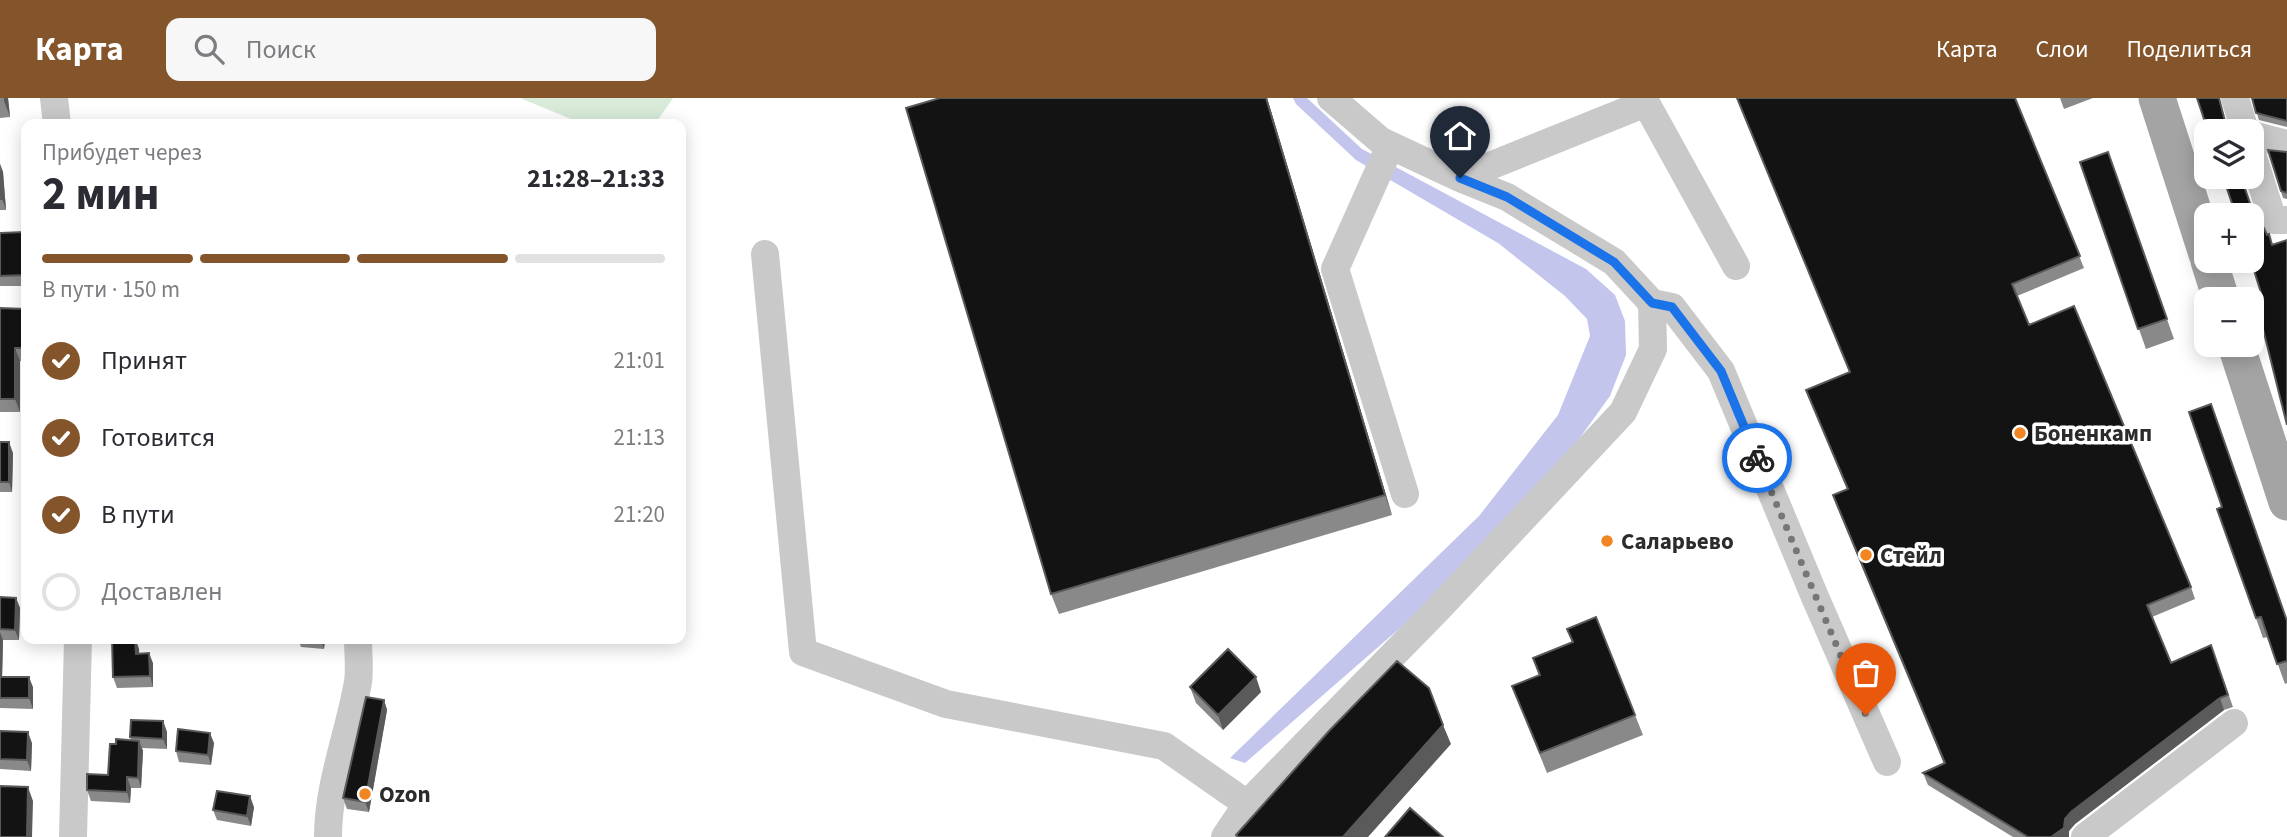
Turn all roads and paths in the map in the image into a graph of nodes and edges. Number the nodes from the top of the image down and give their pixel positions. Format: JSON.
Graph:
{"nodes":[{"id":1,"x":54,"y":98,"type":"edge"},
{"id":2,"x":1331,"y":98,"type":"edge"},
{"id":3,"x":2157,"y":98,"type":"edge"},
{"id":4,"x":2235,"y":98,"type":"edge"},
{"id":5,"x":56,"y":119,"type":"edge"},
{"id":6,"x":2241,"y":119,"type":"edge"},
{"id":7,"x":2264,"y":138,"type":"edge"},
{"id":8,"x":2287,"y":144,"type":"edge"},
{"id":9,"x":1390,"y":146,"type":"junction"},
{"id":10,"x":1460,"y":178,"type":"junction"},
{"id":11,"x":2263,"y":189,"type":"edge"},
{"id":12,"x":2194,"y":213,"type":"edge"},
{"id":13,"x":2287,"y":220,"type":"edge"},
{"id":14,"x":765,"y":254,"type":"dead end"},
{"id":15,"x":1736,"y":266,"type":"dead end"},
{"id":16,"x":1652,"y":303,"type":"junction"},
{"id":17,"x":2240,"y":357,"type":"edge"},
{"id":18,"x":1405,"y":494,"type":"dead end"},
{"id":19,"x":2287,"y":502,"type":"edge"},
{"id":20,"x":78,"y":644,"type":"edge"},
{"id":21,"x":358,"y":644,"type":"edge"},
{"id":22,"x":2234,"y":723,"type":"dead end"},
{"id":23,"x":1887,"y":762,"type":"dead end"},
{"id":24,"x":1247,"y":804,"type":"junction"},
{"id":25,"x":73,"y":837,"type":"edge"},
{"id":26,"x":328,"y":837,"type":"edge"},
{"id":27,"x":1224,"y":837,"type":"edge"},
{"id":28,"x":2085,"y":837,"type":"edge"}],
"edges":[{"from":1,"to":5,"type":"street"},
{"from":2,"to":9,"type":"street"},
{"from":3,"to":12,"type":"main road"},
{"from":4,"to":6,"type":"street"},
{"from":7,"to":8,"type":"street"},
{"from":9,"to":10,"type":"street"},
{"from":9,"to":18,"type":"street"},
{"from":10,"to":15,"type":"street"},
{"from":10,"to":16,"type":"street"},
{"from":11,"to":13,"type":"street"},
{"from":14,"to":24,"type":"street"},
{"from":16,"to":23,"type":"street"},
{"from":16,"to":24,"type":"street"},
{"from":17,"to":19,"type":"main road"},
{"from":20,"to":25,"type":"street"},
{"from":21,"to":26,"type":"street"},
{"from":22,"to":28,"type":"street"},
{"from":24,"to":27,"type":"street"}]}
